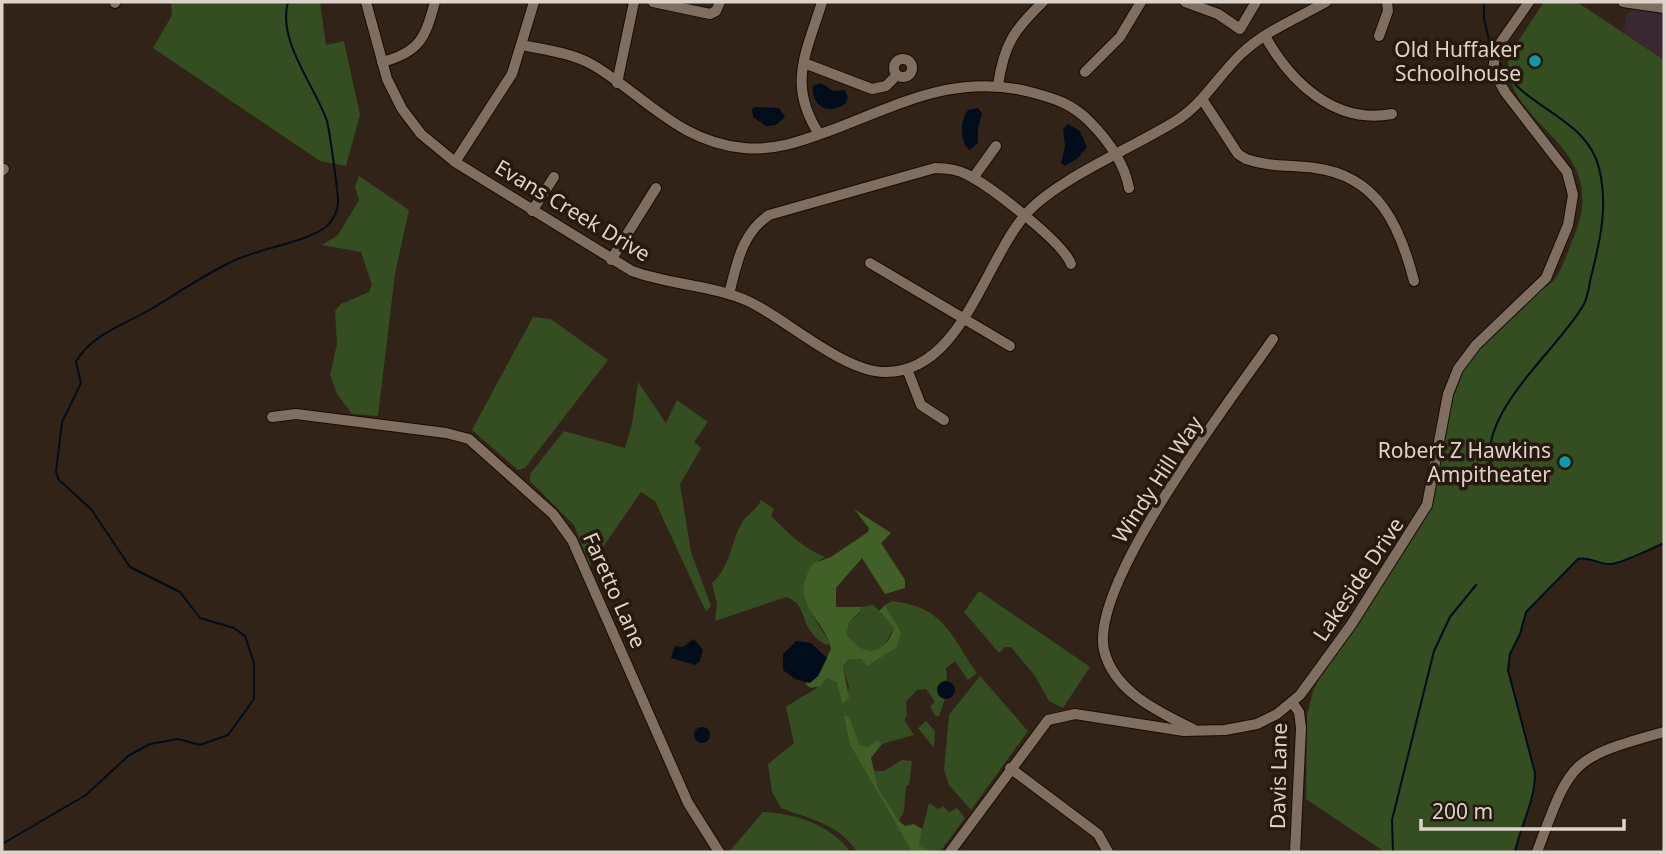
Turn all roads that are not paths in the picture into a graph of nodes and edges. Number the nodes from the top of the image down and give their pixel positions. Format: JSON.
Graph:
{"nodes":[{"id":1,"x":366,"y":2,"type":"edge"},
{"id":2,"x":435,"y":2,"type":"edge"},
{"id":3,"x":534,"y":2,"type":"edge"},
{"id":4,"x":634,"y":2,"type":"edge"},
{"id":5,"x":653,"y":2,"type":"edge"},
{"id":6,"x":720,"y":2,"type":"edge"},
{"id":7,"x":822,"y":2,"type":"edge"},
{"id":8,"x":1043,"y":2,"type":"edge"},
{"id":9,"x":1141,"y":2,"type":"edge"},
{"id":10,"x":1185,"y":2,"type":"edge"},
{"id":11,"x":1256,"y":2,"type":"edge"},
{"id":12,"x":1326,"y":2,"type":"edge"},
{"id":13,"x":1387,"y":2,"type":"edge"},
{"id":14,"x":1529,"y":2,"type":"edge"},
{"id":15,"x":1623,"y":2,"type":"edge"},
{"id":16,"x":1664,"y":8,"type":"edge"},
{"id":17,"x":1265,"y":36,"type":"junction"},
{"id":18,"x":1379,"y":36,"type":"dead end"},
{"id":19,"x":522,"y":45,"type":"junction"},
{"id":20,"x":622,"y":58,"type":"junction"},
{"id":21,"x":382,"y":62,"type":"junction"},
{"id":22,"x":804,"y":64,"type":"junction"},
{"id":23,"x":604,"y":72,"type":"junction"},
{"id":24,"x":1085,"y":72,"type":"dead end"},
{"id":25,"x":897,"y":75,"type":"dead end"},
{"id":26,"x":617,"y":83,"type":"junction"},
{"id":27,"x":998,"y":85,"type":"junction"},
{"id":28,"x":1202,"y":99,"type":"junction"},
{"id":29,"x":805,"y":112,"type":"junction"},
{"id":30,"x":1392,"y":114,"type":"dead end"},
{"id":31,"x":819,"y":134,"type":"junction"},
{"id":32,"x":803,"y":140,"type":"junction"},
{"id":33,"x":996,"y":146,"type":"dead end"},
{"id":34,"x":1119,"y":154,"type":"junction"},
{"id":35,"x":455,"y":162,"type":"junction"},
{"id":36,"x":554,"y":177,"type":"dead end"},
{"id":37,"x":974,"y":178,"type":"junction"},
{"id":38,"x":656,"y":188,"type":"dead end"},
{"id":39,"x":1129,"y":188,"type":"dead end"},
{"id":40,"x":532,"y":211,"type":"junction"},
{"id":41,"x":1024,"y":217,"type":"junction"},
{"id":42,"x":611,"y":260,"type":"junction"},
{"id":43,"x":870,"y":263,"type":"dead end"},
{"id":44,"x":1071,"y":264,"type":"dead end"},
{"id":45,"x":1414,"y":281,"type":"dead end"},
{"id":46,"x":729,"y":294,"type":"junction"},
{"id":47,"x":962,"y":318,"type":"junction"},
{"id":48,"x":1273,"y":339,"type":"dead end"},
{"id":49,"x":1010,"y":346,"type":"dead end"},
{"id":50,"x":907,"y":369,"type":"junction"},
{"id":51,"x":272,"y":417,"type":"dead end"},
{"id":52,"x":944,"y":420,"type":"dead end"},
{"id":53,"x":1292,"y":702,"type":"junction"},
{"id":54,"x":1198,"y":732,"type":"junction"},
{"id":55,"x":1664,"y":732,"type":"edge"},
{"id":56,"x":1010,"y":768,"type":"junction"},
{"id":57,"x":719,"y":852,"type":"edge"},
{"id":58,"x":950,"y":852,"type":"edge"},
{"id":59,"x":1108,"y":852,"type":"edge"},
{"id":60,"x":1295,"y":852,"type":"edge"},
{"id":61,"x":1537,"y":852,"type":"edge"}],
"edges":[{"from":1,"to":21,"type":"street","name":"Evans Creek Drive"},
{"from":2,"to":21,"type":"street"},
{"from":3,"to":19,"type":"street"},
{"from":4,"to":20,"type":"street"},
{"from":5,"to":6,"type":"street"},
{"from":7,"to":22,"type":"street"},
{"from":8,"to":27,"type":"street"},
{"from":9,"to":24,"type":"street"},
{"from":10,"to":11,"type":"street"},
{"from":12,"to":17,"type":"street","name":"Evans Creek Drive"},
{"from":13,"to":18,"type":"street"},
{"from":14,"to":53,"type":"street","name":"Lakeside Drive"},
{"from":15,"to":16,"type":"street"},
{"from":17,"to":28,"type":"street","name":"Evans Creek Drive"},
{"from":17,"to":30,"type":"street"},
{"from":19,"to":23,"type":"street"},
{"from":19,"to":35,"type":"street"},
{"from":20,"to":23,"type":"street"},
{"from":20,"to":26,"type":"street"},
{"from":21,"to":35,"type":"street","name":"Evans Creek Drive"},
{"from":22,"to":25,"type":"street"},
{"from":22,"to":29,"type":"street"},
{"from":23,"to":26,"type":"street"},
{"from":26,"to":32,"type":"street"},
{"from":27,"to":31,"type":"street"},
{"from":27,"to":34,"type":"street"},
{"from":28,"to":34,"type":"street","name":"Evans Creek Drive"},
{"from":28,"to":45,"type":"street"},
{"from":29,"to":31,"type":"street"},
{"from":29,"to":32,"type":"street"},
{"from":31,"to":32,"type":"street"},
{"from":33,"to":37,"type":"street"},
{"from":34,"to":39,"type":"street"},
{"from":34,"to":41,"type":"street","name":"Evans Creek Drive"},
{"from":35,"to":40,"type":"street","name":"Evans Creek Drive"},
{"from":36,"to":40,"type":"street"},
{"from":37,"to":41,"type":"street"},
{"from":37,"to":46,"type":"street"},
{"from":38,"to":42,"type":"street"},
{"from":40,"to":42,"type":"street","name":"Evans Creek Drive"},
{"from":41,"to":44,"type":"street"},
{"from":41,"to":47,"type":"street","name":"Evans Creek Drive"},
{"from":42,"to":46,"type":"street","name":"Evans Creek Drive"},
{"from":43,"to":47,"type":"street"},
{"from":46,"to":50,"type":"street","name":"Evans Creek Drive"},
{"from":47,"to":49,"type":"street"},
{"from":47,"to":50,"type":"street","name":"Evans Creek Drive"},
{"from":48,"to":54,"type":"street","name":"Windy Hill Way"},
{"from":50,"to":52,"type":"street"},
{"from":51,"to":57,"type":"street","name":"Faretto Lane"},
{"from":53,"to":54,"type":"street","name":"Lakeside Drive"},
{"from":53,"to":60,"type":"street","name":"Davis Lane"},
{"from":54,"to":56,"type":"street","name":"Lakeside Drive"},
{"from":55,"to":61,"type":"street"},
{"from":56,"to":58,"type":"street","name":"Lakeside Drive"},
{"from":56,"to":59,"type":"street"}]}
